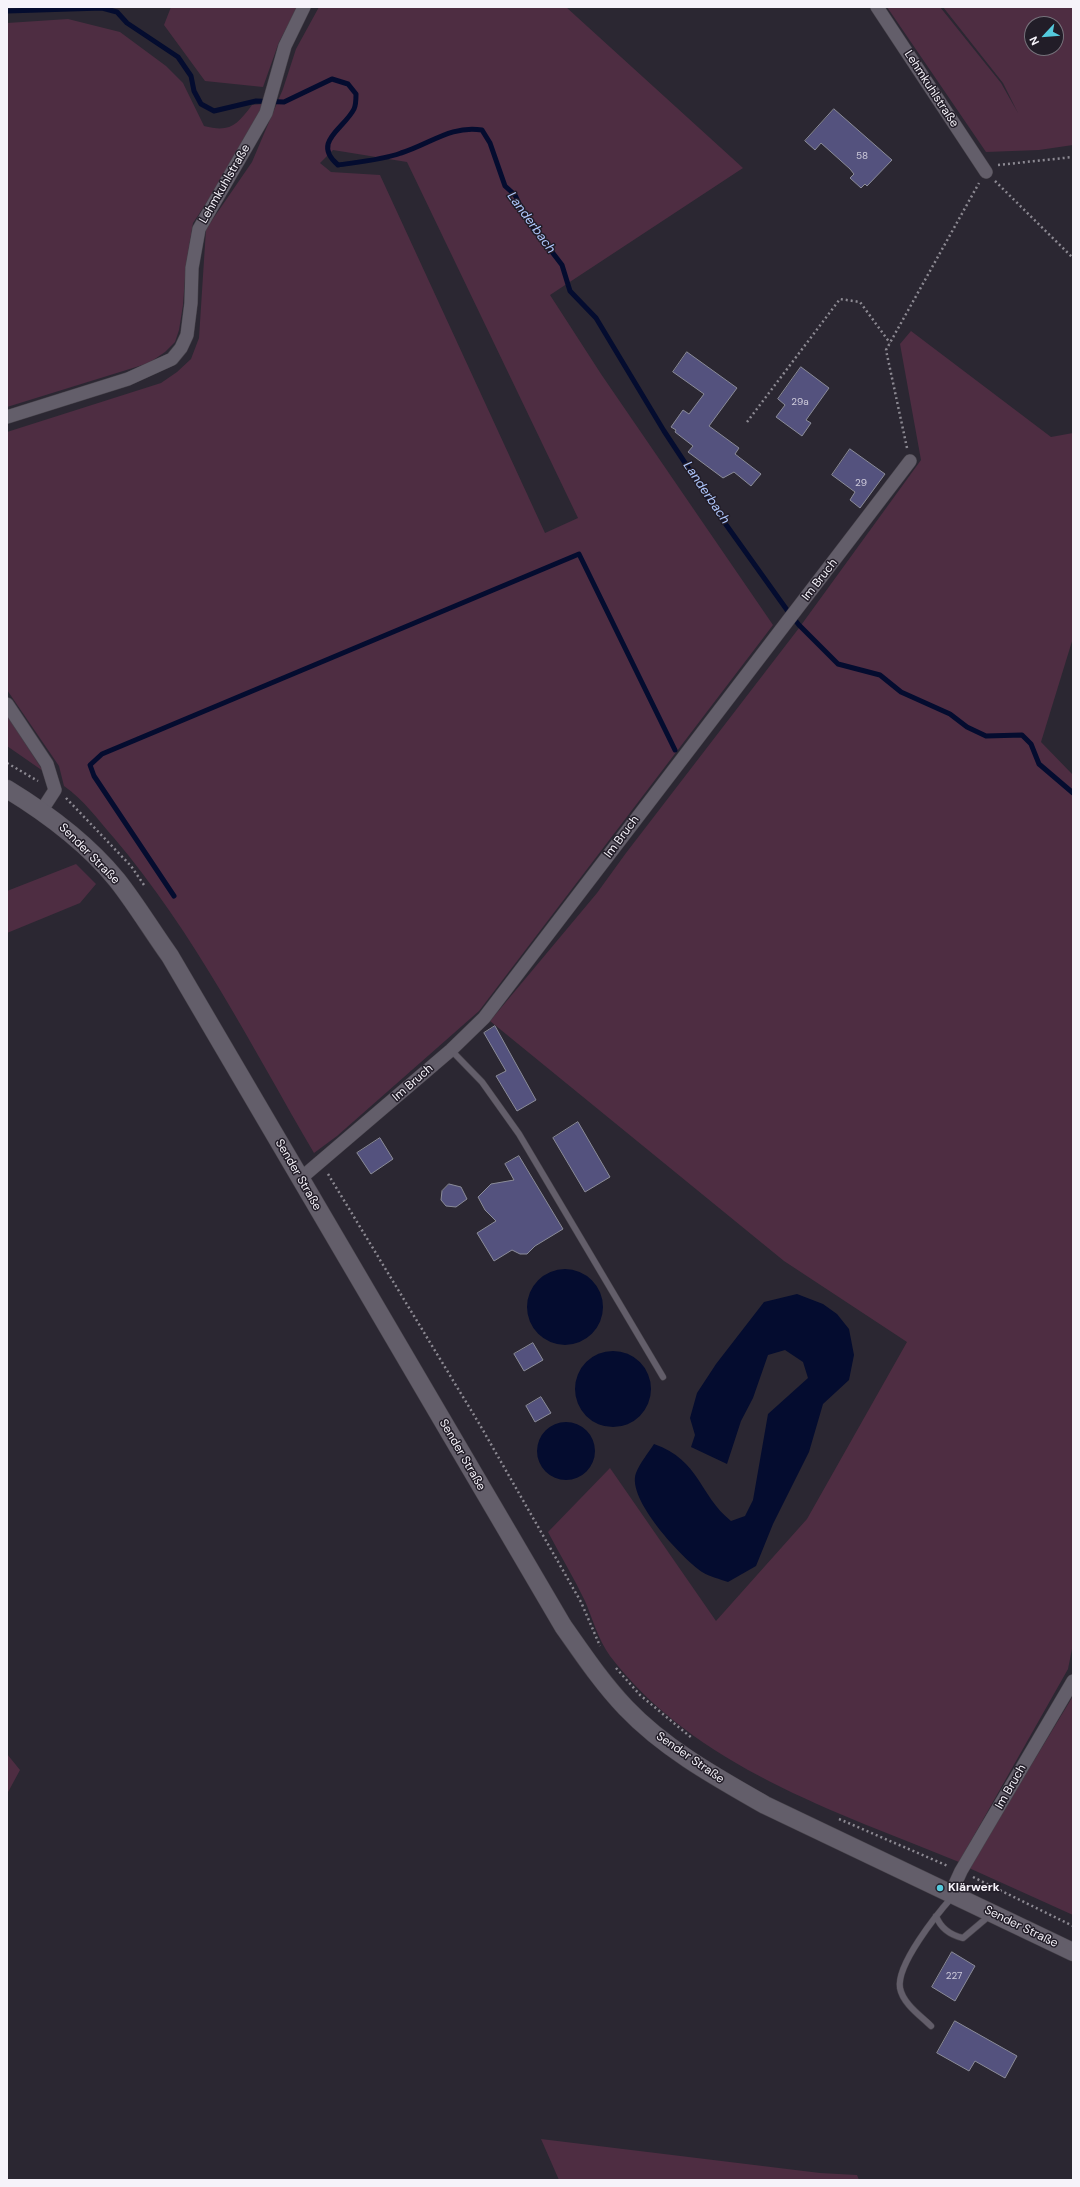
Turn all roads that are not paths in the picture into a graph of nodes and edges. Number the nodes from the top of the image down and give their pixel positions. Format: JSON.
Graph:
{"nodes":[{"id":1,"x":304,"y":7,"type":"edge"},
{"id":2,"x":877,"y":7,"type":"edge"},
{"id":3,"x":986,"y":172,"type":"road end"},
{"id":4,"x":7,"y":417,"type":"edge"},
{"id":5,"x":910,"y":461,"type":"road end"},
{"id":6,"x":7,"y":704,"type":"edge"},
{"id":7,"x":7,"y":789,"type":"edge"},
{"id":8,"x":42,"y":810,"type":"junction"},
{"id":9,"x":452,"y":1050,"type":"junction"},
{"id":10,"x":300,"y":1179,"type":"junction"},
{"id":11,"x":663,"y":1377,"type":"dead end"},
{"id":12,"x":1073,"y":1682,"type":"edge"},
{"id":13,"x":952,"y":1894,"type":"junction"},
{"id":14,"x":992,"y":1913,"type":"junction"},
{"id":15,"x":936,"y":1916,"type":"junction"},
{"id":16,"x":1073,"y":1952,"type":"edge"},
{"id":17,"x":932,"y":2026,"type":"dead end"}],
"edges":[{"from":1,"to":4,"type":"street","name":"Lehmkuhlstraße"},
{"from":2,"to":3,"type":"street","name":"Lehmkuhlstraße"},
{"from":5,"to":9,"type":"street","name":"Im Bruch"},
{"from":6,"to":8,"type":"street"},
{"from":7,"to":8,"type":"main road","name":"Sender Straße"},
{"from":8,"to":10,"type":"main road","name":"Sender Straße"},
{"from":9,"to":10,"type":"street","name":"Im Bruch"},
{"from":9,"to":11,"type":"lane"},
{"from":10,"to":13,"type":"main road","name":"Sender Straße"},
{"from":12,"to":13,"type":"street","name":"Im Bruch"},
{"from":13,"to":14,"type":"main road","name":"Sender Straße"},
{"from":13,"to":15,"type":"lane"},
{"from":14,"to":15,"type":"lane"},
{"from":14,"to":16,"type":"main road","name":"Sender Straße"},
{"from":15,"to":17,"type":"lane"}]}
